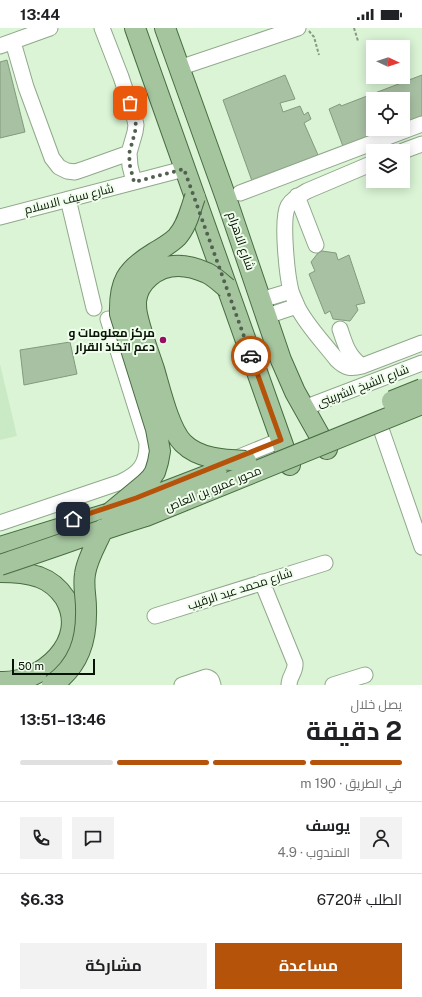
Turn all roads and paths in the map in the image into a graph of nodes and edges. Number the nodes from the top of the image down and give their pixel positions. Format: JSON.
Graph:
{"nodes":[{"id":1,"x":50,"y":28,"type":"edge"},
{"id":2,"x":102,"y":28,"type":"edge"},
{"id":3,"x":135,"y":28,"type":"edge"},
{"id":4,"x":165,"y":28,"type":"edge"},
{"id":5,"x":298,"y":28,"type":"edge"},
{"id":6,"x":305,"y":28,"type":"edge"},
{"id":7,"x":354,"y":28,"type":"edge"},
{"id":8,"x":358,"y":41,"type":"dead end"},
{"id":9,"x":7,"y":44,"type":"edge"},
{"id":10,"x":319,"y":55,"type":"dead end"},
{"id":11,"x":179,"y":68,"type":"junction"},
{"id":12,"x":422,"y":124,"type":"edge"},
{"id":13,"x":410,"y":129,"type":"edge"},
{"id":14,"x":391,"y":136,"type":"edge"},
{"id":15,"x":422,"y":144,"type":"edge"},
{"id":16,"x":410,"y":148,"type":"edge"},
{"id":17,"x":129,"y":154,"type":"junction"},
{"id":18,"x":315,"y":165,"type":"junction"},
{"id":19,"x":366,"y":167,"type":"edge"},
{"id":20,"x":184,"y":169,"type":"junction"},
{"id":21,"x":134,"y":182,"type":"junction"},
{"id":22,"x":322,"y":184,"type":"junction"},
{"id":23,"x":240,"y":193,"type":"dead end"},
{"id":24,"x":297,"y":196,"type":"junction"},
{"id":25,"x":195,"y":197,"type":"junction"},
{"id":26,"x":68,"y":199,"type":"junction"},
{"id":27,"x":0,"y":217,"type":"edge"},
{"id":28,"x":316,"y":245,"type":"dead end"},
{"id":29,"x":227,"y":288,"type":"junction"},
{"id":30,"x":291,"y":291,"type":"junction"},
{"id":31,"x":297,"y":306,"type":"junction"},
{"id":32,"x":94,"y":308,"type":"dead end"},
{"id":33,"x":264,"y":308,"type":"junction"},
{"id":34,"x":108,"y":319,"type":"dead end"},
{"id":35,"x":340,"y":329,"type":"dead end"},
{"id":36,"x":422,"y":343,"type":"edge"},
{"id":37,"x":422,"y":363,"type":"edge"},
{"id":38,"x":362,"y":366,"type":"junction"},
{"id":39,"x":422,"y":389,"type":"edge"},
{"id":40,"x":422,"y":404,"type":"edge"},
{"id":41,"x":304,"y":408,"type":"junction"},
{"id":42,"x":422,"y":410,"type":"edge"},
{"id":43,"x":380,"y":426,"type":"junction"},
{"id":44,"x":281,"y":440,"type":"junction"},
{"id":45,"x":327,"y":449,"type":"junction"},
{"id":46,"x":246,"y":461,"type":"junction"},
{"id":47,"x":290,"y":465,"type":"junction"},
{"id":48,"x":106,"y":521,"type":"junction"},
{"id":49,"x":0,"y":523,"type":"edge"},
{"id":50,"x":0,"y":542,"type":"edge"},
{"id":51,"x":0,"y":547,"type":"edge"},
{"id":52,"x":422,"y":547,"type":"edge"},
{"id":53,"x":325,"y":563,"type":"dead end"},
{"id":54,"x":0,"y":565,"type":"edge"},
{"id":55,"x":0,"y":572,"type":"edge"},
{"id":56,"x":262,"y":582,"type":"junction"},
{"id":57,"x":155,"y":616,"type":"dead end"},
{"id":58,"x":365,"y":675,"type":"dead end"},
{"id":59,"x":211,"y":681,"type":"edge"},
{"id":60,"x":0,"y":682,"type":"edge"},
{"id":61,"x":52,"y":685,"type":"edge"},
{"id":62,"x":182,"y":685,"type":"edge"},
{"id":63,"x":289,"y":685,"type":"edge"},
{"id":64,"x":333,"y":685,"type":"edge"}],
"edges":[{"from":1,"to":9,"type":"street"},
{"from":2,"to":17,"type":"street"},
{"from":3,"to":20,"type":"main road"},
{"from":4,"to":11,"type":"main road","name":"شارع الاهرام"},
{"from":5,"to":11,"type":"street"},
{"from":6,"to":10,"type":"path"},
{"from":7,"to":8,"type":"path"},
{"from":9,"to":17,"type":"street"},
{"from":11,"to":33,"type":"main road","name":"شارع الاهرام"},
{"from":12,"to":13,"type":"street"},
{"from":14,"to":18,"type":"street"},
{"from":15,"to":16,"type":"street"},
{"from":17,"to":21,"type":"street"},
{"from":18,"to":22,"type":"street"},
{"from":18,"to":23,"type":"street"},
{"from":19,"to":22,"type":"street"},
{"from":20,"to":21,"type":"street","name":"شارع سيف الاسلام"},
{"from":20,"to":25,"type":"main road"},
{"from":21,"to":26,"type":"street","name":"شارع سيف الاسلام"},
{"from":22,"to":24,"type":"street"},
{"from":24,"to":28,"type":"street"},
{"from":24,"to":30,"type":"street"},
{"from":25,"to":29,"type":"main road"},
{"from":25,"to":48,"type":"main road","bridge":true},
{"from":26,"to":27,"type":"street","name":"شارع سيف الاسلام"},
{"from":26,"to":32,"type":"street"},
{"from":29,"to":44,"type":"main road"},
{"from":29,"to":46,"type":"main road","bridge":true},
{"from":30,"to":31,"type":"street"},
{"from":30,"to":33,"type":"street"},
{"from":31,"to":33,"type":"street"},
{"from":31,"to":38,"type":"street"},
{"from":33,"to":41,"type":"main road","name":"شارع الاهرام"},
{"from":34,"to":49,"type":"street"},
{"from":35,"to":38,"type":"street"},
{"from":36,"to":38,"type":"street"},
{"from":37,"to":41,"type":"street","name":"شارع الشيخ الشربينى"},
{"from":39,"to":46,"type":"main road","name":"محور عمرو بن العاص","bridge":true},
{"from":40,"to":48,"type":"main road","name":"محور عمرو بن العاص","bridge":true},
{"from":41,"to":45,"type":"main road","name":"شارع الاهرام"},
{"from":42,"to":43,"type":"street"},
{"from":43,"to":45,"type":"street"},
{"from":43,"to":52,"type":"street"},
{"from":44,"to":47,"type":"main road"},
{"from":44,"to":50,"type":"street"},
{"from":45,"to":47,"type":"street"},
{"from":46,"to":48,"type":"main road","name":"محور عمرو بن العاص","bridge":true},
{"from":47,"to":55,"type":"street"},
{"from":48,"to":51,"type":"main road","name":"محور عمرو بن العاص"},
{"from":48,"to":54,"type":"main road","name":"محور عمرو بن العاص","bridge":true},
{"from":48,"to":61,"type":"main road","bridge":true},
{"from":53,"to":56,"type":"street","name":"شارع محمد عبد الرقيب"},
{"from":55,"to":60,"type":"main road"},
{"from":56,"to":57,"type":"street","name":"شارع محمد عبد الرقيب"},
{"from":56,"to":63,"type":"street"},
{"from":58,"to":64,"type":"street"},
{"from":59,"to":62,"type":"street"}]}
